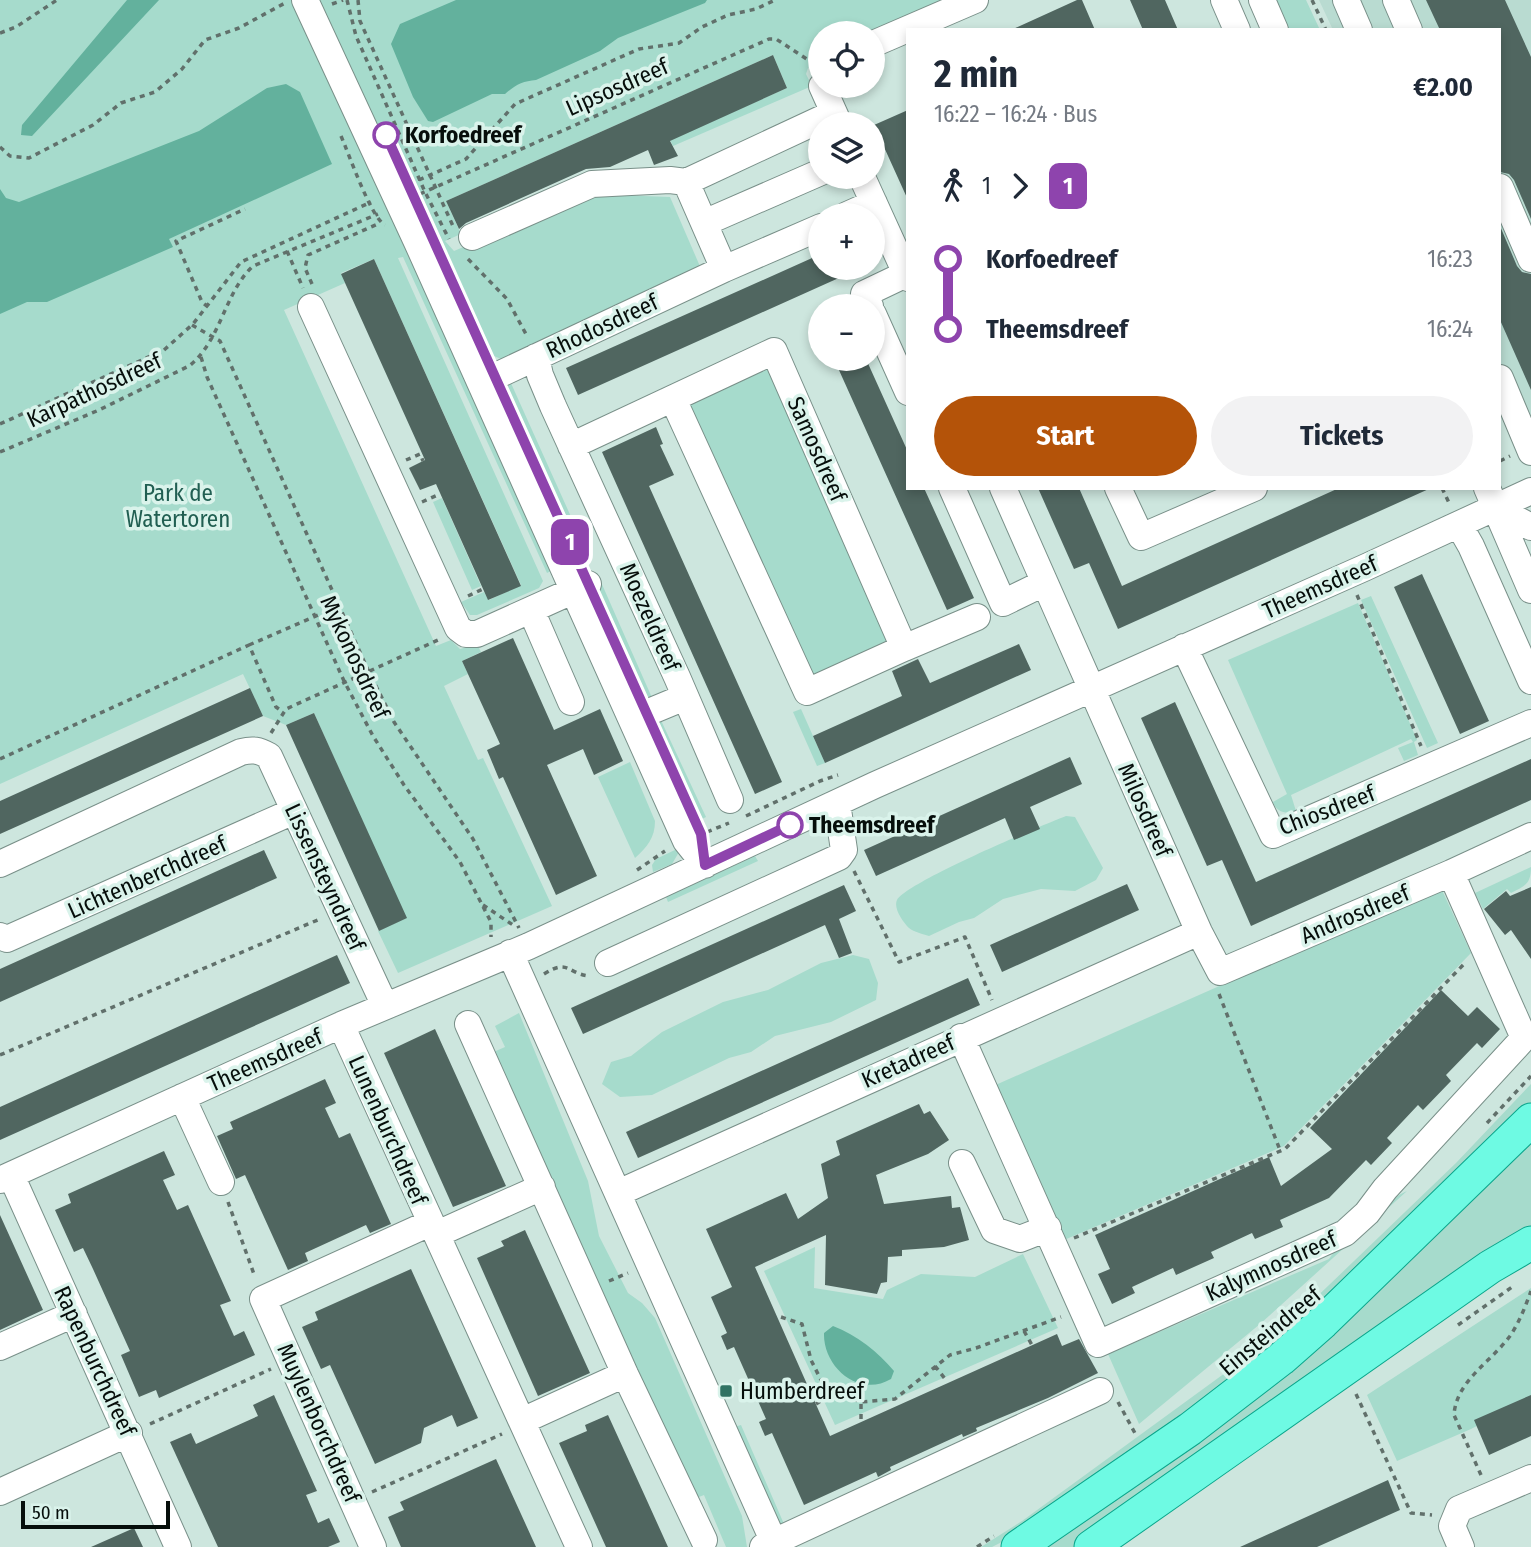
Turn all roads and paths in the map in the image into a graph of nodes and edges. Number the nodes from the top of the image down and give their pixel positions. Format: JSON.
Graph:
{"nodes":[{"id":1,"x":57,"y":0,"type":"edge"},
{"id":2,"x":277,"y":0,"type":"edge"},
{"id":3,"x":326,"y":0,"type":"edge"},
{"id":4,"x":347,"y":0,"type":"edge"},
{"id":5,"x":358,"y":0,"type":"edge"},
{"id":6,"x":775,"y":0,"type":"edge"},
{"id":7,"x":975,"y":0,"type":"edge"},
{"id":8,"x":1224,"y":0,"type":"edge"},
{"id":9,"x":1262,"y":0,"type":"edge"},
{"id":10,"x":1312,"y":0,"type":"edge"},
{"id":11,"x":1346,"y":0,"type":"edge"},
{"id":12,"x":1396,"y":0,"type":"edge"},
{"id":13,"x":291,"y":2,"type":"edge"},
{"id":14,"x":929,"y":28,"type":"edge"},
{"id":15,"x":1236,"y":28,"type":"edge"},
{"id":16,"x":1274,"y":28,"type":"edge"},
{"id":17,"x":1325,"y":28,"type":"edge"},
{"id":18,"x":1358,"y":28,"type":"edge"},
{"id":19,"x":1408,"y":28,"type":"edge"},
{"id":20,"x":0,"y":33,"type":"edge"},
{"id":21,"x":904,"y":43,"type":"edge"},
{"id":22,"x":885,"y":44,"type":"edge"},
{"id":23,"x":808,"y":60,"type":"edge"},
{"id":24,"x":808,"y":131,"type":"edge"},
{"id":25,"x":0,"y":147,"type":"edge"},
{"id":26,"x":429,"y":176,"type":"junction"},
{"id":27,"x":808,"y":178,"type":"edge"},
{"id":28,"x":419,"y":180,"type":"junction"},
{"id":29,"x":686,"y":182,"type":"junction"},
{"id":30,"x":434,"y":188,"type":"junction"},
{"id":31,"x":1501,"y":188,"type":"edge"},
{"id":32,"x":868,"y":189,"type":"edge"},
{"id":33,"x":425,"y":192,"type":"junction"},
{"id":34,"x":874,"y":203,"type":"edge"},
{"id":35,"x":245,"y":209,"type":"dead end"},
{"id":36,"x":388,"y":209,"type":"junction"},
{"id":37,"x":1523,"y":215,"type":"edge"},
{"id":38,"x":380,"y":223,"type":"junction"},
{"id":39,"x":704,"y":223,"type":"junction"},
{"id":40,"x":885,"y":227,"type":"edge"},
{"id":41,"x":387,"y":228,"type":"dead end"},
{"id":42,"x":808,"y":233,"type":"edge"},
{"id":43,"x":461,"y":242,"type":"junction"},
{"id":44,"x":287,"y":251,"type":"junction"},
{"id":45,"x":1531,"y":259,"type":"edge"},
{"id":46,"x":724,"y":269,"type":"junction"},
{"id":47,"x":906,"y":274,"type":"edge"},
{"id":48,"x":906,"y":276,"type":"edge"},
{"id":49,"x":864,"y":294,"type":"edge"},
{"id":50,"x":314,"y":300,"type":"junction"},
{"id":51,"x":208,"y":307,"type":"junction"},
{"id":52,"x":192,"y":325,"type":"junction"},
{"id":53,"x":212,"y":335,"type":"junction"},
{"id":54,"x":885,"y":341,"type":"edge"},
{"id":55,"x":201,"y":357,"type":"junction"},
{"id":56,"x":536,"y":357,"type":"junction"},
{"id":57,"x":488,"y":380,"type":"junction"},
{"id":58,"x":1501,"y":380,"type":"edge"},
{"id":59,"x":906,"y":388,"type":"edge"},
{"id":60,"x":673,"y":399,"type":"junction"},
{"id":61,"x":0,"y":424,"type":"edge"},
{"id":62,"x":571,"y":446,"type":"junction"},
{"id":63,"x":0,"y":452,"type":"edge"},
{"id":64,"x":1531,"y":452,"type":"edge"},
{"id":65,"x":423,"y":461,"type":"dead end"},
{"id":66,"x":401,"y":463,"type":"dead end"},
{"id":67,"x":953,"y":490,"type":"edge"},
{"id":68,"x":1004,"y":490,"type":"edge"},
{"id":69,"x":1119,"y":490,"type":"edge"},
{"id":70,"x":1249,"y":490,"type":"edge"},
{"id":71,"x":1531,"y":491,"type":"edge"},
{"id":72,"x":1492,"y":498,"type":"edge"},
{"id":73,"x":1459,"y":525,"type":"junction"},
{"id":74,"x":1531,"y":527,"type":"edge"},
{"id":75,"x":1348,"y":575,"type":"junction"},
{"id":76,"x":1044,"y":583,"type":"junction"},
{"id":77,"x":575,"y":590,"type":"junction"},
{"id":78,"x":1531,"y":590,"type":"edge"},
{"id":79,"x":339,"y":606,"type":"junction"},
{"id":80,"x":531,"y":610,"type":"junction"},
{"id":81,"x":316,"y":615,"type":"junction"},
{"id":82,"x":977,"y":617,"type":"dead end"},
{"id":83,"x":458,"y":628,"type":"junction"},
{"id":84,"x":248,"y":645,"type":"junction"},
{"id":85,"x":1184,"y":647,"type":"junction"},
{"id":86,"x":904,"y":648,"type":"junction"},
{"id":87,"x":368,"y":670,"type":"junction"},
{"id":88,"x":344,"y":681,"type":"junction"},
{"id":89,"x":1531,"y":681,"type":"edge"},
{"id":90,"x":1091,"y":687,"type":"junction"},
{"id":91,"x":685,"y":697,"type":"junction"},
{"id":92,"x":571,"y":702,"type":"dead end"},
{"id":93,"x":283,"y":712,"type":"junction"},
{"id":94,"x":639,"y":716,"type":"junction"},
{"id":95,"x":1531,"y":723,"type":"edge"},
{"id":96,"x":261,"y":752,"type":"junction"},
{"id":97,"x":0,"y":759,"type":"edge"},
{"id":98,"x":1431,"y":767,"type":"junction"},
{"id":99,"x":730,"y":800,"type":"dead end"},
{"id":100,"x":837,"y":803,"type":"junction"},
{"id":101,"x":294,"y":811,"type":"junction"},
{"id":102,"x":1531,"y":836,"type":"edge"},
{"id":103,"x":844,"y":850,"type":"junction"},
{"id":104,"x":0,"y":864,"type":"edge"},
{"id":105,"x":705,"y":865,"type":"junction"},
{"id":106,"x":1451,"y":873,"type":"junction"},
{"id":107,"x":483,"y":905,"type":"junction"},
{"id":108,"x":340,"y":910,"type":"junction"},
{"id":109,"x":1199,"y":932,"type":"junction"},
{"id":110,"x":0,"y":936,"type":"edge"},
{"id":111,"x":513,"y":944,"type":"junction"},
{"id":112,"x":1482,"y":945,"type":"junction"},
{"id":113,"x":608,"y":963,"type":"joint"},
{"id":114,"x":1220,"y":972,"type":"junction"},
{"id":115,"x":543,"y":975,"type":"dead end"},
{"id":116,"x":385,"y":1006,"type":"junction"},
{"id":117,"x":1000,"y":1020,"type":"junction"},
{"id":118,"x":468,"y":1024,"type":"dead end"},
{"id":119,"x":341,"y":1025,"type":"junction"},
{"id":120,"x":961,"y":1037,"type":"junction"},
{"id":121,"x":1,"y":1053,"type":"edge"},
{"id":122,"x":1531,"y":1076,"type":"edge"},
{"id":123,"x":182,"y":1097,"type":"junction"},
{"id":124,"x":1531,"y":1120,"type":"edge"},
{"id":125,"x":1484,"y":1126,"type":"dead end"},
{"id":126,"x":1280,"y":1151,"type":"junction"},
{"id":127,"x":961,"y":1163,"type":"dead end"},
{"id":128,"x":6,"y":1177,"type":"edge"},
{"id":129,"x":221,"y":1182,"type":"joint"},
{"id":130,"x":542,"y":1187,"type":"junction"},
{"id":131,"x":618,"y":1193,"type":"junction"},
{"id":132,"x":434,"y":1228,"type":"junction"},
{"id":133,"x":1052,"y":1237,"type":"junction"},
{"id":134,"x":1531,"y":1243,"type":"edge"},
{"id":135,"x":636,"y":1269,"type":"dead end"},
{"id":136,"x":588,"y":1291,"type":"junction"},
{"id":137,"x":1531,"y":1291,"type":"edge"},
{"id":138,"x":263,"y":1299,"type":"junction"},
{"id":139,"x":1083,"y":1308,"type":"junction"},
{"id":140,"x":74,"y":1314,"type":"junction"},
{"id":141,"x":781,"y":1317,"type":"dead end"},
{"id":142,"x":1024,"y":1331,"type":"junction"},
{"id":143,"x":1032,"y":1345,"type":"dead end"},
{"id":144,"x":0,"y":1347,"type":"edge"},
{"id":145,"x":290,"y":1360,"type":"junction"},
{"id":146,"x":935,"y":1366,"type":"junction"},
{"id":147,"x":625,"y":1374,"type":"junction"},
{"id":148,"x":946,"y":1380,"type":"dead end"},
{"id":149,"x":837,"y":1391,"type":"junction"},
{"id":150,"x":1100,"y":1391,"type":"dead end"},
{"id":151,"x":1356,"y":1394,"type":"dead end"},
{"id":152,"x":861,"y":1402,"type":"junction"},
{"id":153,"x":816,"y":1404,"type":"dead end"},
{"id":154,"x":861,"y":1419,"type":"dead end"},
{"id":155,"x":523,"y":1423,"type":"junction"},
{"id":156,"x":1147,"y":1429,"type":"dead end"},
{"id":157,"x":129,"y":1433,"type":"junction"},
{"id":158,"x":1137,"y":1437,"type":"dead end"},
{"id":159,"x":1531,"y":1478,"type":"edge"},
{"id":160,"x":0,"y":1492,"type":"edge"},
{"id":161,"x":1490,"y":1496,"type":"junction"},
{"id":162,"x":354,"y":1500,"type":"junction"},
{"id":163,"x":1455,"y":1517,"type":"junction"},
{"id":164,"x":704,"y":1540,"type":"dead end"},
{"id":165,"x":1007,"y":1541,"type":"edge"},
{"id":166,"x":771,"y":1546,"type":"edge"},
{"id":167,"x":178,"y":1547,"type":"edge"},
{"id":168,"x":373,"y":1547,"type":"edge"},
{"id":169,"x":579,"y":1547,"type":"edge"},
{"id":170,"x":977,"y":1547,"type":"edge"},
{"id":171,"x":1091,"y":1547,"type":"edge"},
{"id":172,"x":1461,"y":1547,"type":"edge"}],
"edges":[{"from":1,"to":20,"type":"path"},
{"from":2,"to":13,"type":"path"},
{"from":3,"to":57,"type":"street","name":"Moezeldreef"},
{"from":4,"to":28,"type":"path"},
{"from":5,"to":26,"type":"path"},
{"from":6,"to":26,"type":"path"},
{"from":7,"to":14,"type":"street"},
{"from":8,"to":15,"type":"street"},
{"from":9,"to":16,"type":"street"},
{"from":10,"to":17,"type":"path"},
{"from":11,"to":18,"type":"street"},
{"from":12,"to":19,"type":"street"},
{"from":13,"to":25,"type":"path"},
{"from":13,"to":36,"type":"street","name":"Moezeldreef"},
{"from":21,"to":22,"type":"street"},
{"from":23,"to":30,"type":"path","name":"Lipsosdreef"},
{"from":24,"to":29,"type":"street"},
{"from":26,"to":28,"type":"path"},
{"from":26,"to":30,"type":"path"},
{"from":27,"to":39,"type":"street"},
{"from":28,"to":33,"type":"path"},
{"from":29,"to":39,"type":"street"},
{"from":29,"to":43,"type":"street"},
{"from":30,"to":33,"type":"path","name":"Lipsosdreef"},
{"from":30,"to":43,"type":"path"},
{"from":31,"to":37,"type":"street"},
{"from":32,"to":34,"type":"street"},
{"from":33,"to":43,"type":"path"},
{"from":35,"to":51,"type":"path"},
{"from":36,"to":38,"type":"path"},
{"from":36,"to":44,"type":"path"},
{"from":36,"to":51,"type":"path"},
{"from":36,"to":57,"type":"street","name":"Moezeldreef"},
{"from":37,"to":45,"type":"street"},
{"from":38,"to":41,"type":"path"},
{"from":38,"to":50,"type":"path"},
{"from":39,"to":46,"type":"street"},
{"from":40,"to":47,"type":"street"},
{"from":42,"to":46,"type":"street","name":"Rhodosdreef"},
{"from":43,"to":56,"type":"path"},
{"from":44,"to":50,"type":"path"},
{"from":44,"to":53,"type":"path"},
{"from":46,"to":56,"type":"street","name":"Rhodosdreef"},
{"from":48,"to":49,"type":"street"},
{"from":50,"to":83,"type":"street"},
{"from":51,"to":52,"type":"path"},
{"from":52,"to":53,"type":"path"},
{"from":52,"to":61,"type":"path"},
{"from":53,"to":55,"type":"path"},
{"from":53,"to":79,"type":"path"},
{"from":54,"to":59,"type":"street"},
{"from":55,"to":63,"type":"path","name":"Karpathosdreef"},
{"from":55,"to":81,"type":"path","name":"Mykonosdreef"},
{"from":56,"to":57,"type":"street","name":"Rhodosdreef"},
{"from":56,"to":62,"type":"street","name":"Moezeldreef"},
{"from":57,"to":77,"type":"street","name":"Moezeldreef"},
{"from":58,"to":64,"type":"street"},
{"from":60,"to":62,"type":"street","name":"Samosdreef"},
{"from":60,"to":86,"type":"street"},
{"from":60,"to":86,"type":"street","name":"Samosdreef"},
{"from":62,"to":91,"type":"street","name":"Moezeldreef"},
{"from":65,"to":66,"type":"path"},
{"from":67,"to":76,"type":"street"},
{"from":68,"to":76,"type":"street","name":"Milosdreef"},
{"from":69,"to":70,"type":"street"},
{"from":71,"to":72,"type":"street","name":"Theemsdreef"},
{"from":72,"to":73,"type":"street","name":"Theemsdreef"},
{"from":72,"to":74,"type":"street"},
{"from":72,"to":78,"type":"street"},
{"from":73,"to":75,"type":"street","name":"Theemsdreef"},
{"from":73,"to":89,"type":"street"},
{"from":75,"to":85,"type":"street","name":"Theemsdreef"},
{"from":75,"to":98,"type":"path"},
{"from":76,"to":90,"type":"street","name":"Milosdreef"},
{"from":77,"to":80,"type":"street"},
{"from":77,"to":94,"type":"street","name":"Moezeldreef"},
{"from":79,"to":81,"type":"path"},
{"from":79,"to":87,"type":"path"},
{"from":80,"to":83,"type":"street"},
{"from":80,"to":92,"type":"street"},
{"from":81,"to":84,"type":"path"},
{"from":81,"to":88,"type":"path","name":"Mykonosdreef"},
{"from":82,"to":86,"type":"street"},
{"from":83,"to":87,"type":"path"},
{"from":84,"to":93,"type":"path"},
{"from":84,"to":97,"type":"path"},
{"from":85,"to":90,"type":"street","name":"Theemsdreef"},
{"from":85,"to":98,"type":"street","name":"Chiosdreef"},
{"from":87,"to":88,"type":"path"},
{"from":87,"to":111,"type":"path"},
{"from":88,"to":93,"type":"path"},
{"from":88,"to":107,"type":"path","name":"Mykonosdreef"},
{"from":90,"to":100,"type":"street","name":"Theemsdreef"},
{"from":90,"to":109,"type":"street","name":"Milosdreef"},
{"from":91,"to":94,"type":"street"},
{"from":91,"to":99,"type":"street","name":"Moezeldreef"},
{"from":93,"to":96,"type":"path"},
{"from":94,"to":105,"type":"street","name":"Moezeldreef"},
{"from":95,"to":98,"type":"street","name":"Chiosdreef"},
{"from":96,"to":101,"type":"street","name":"Lissensteyndreef"},
{"from":96,"to":104,"type":"street"},
{"from":100,"to":103,"type":"street"},
{"from":100,"to":105,"type":"street","name":"Theemsdreef"},
{"from":101,"to":108,"type":"street","name":"Lissensteyndreef"},
{"from":101,"to":110,"type":"street","name":"Lichtenberchdreef"},
{"from":102,"to":106,"type":"street","name":"Androsdreef"},
{"from":103,"to":113,"type":"street"},
{"from":103,"to":117,"type":"path"},
{"from":105,"to":111,"type":"street","name":"Theemsdreef"},
{"from":106,"to":112,"type":"street","name":"Kalymnosdreef"},
{"from":106,"to":114,"type":"street","name":"Androsdreef"},
{"from":107,"to":111,"type":"path"},
{"from":107,"to":111,"type":"path","name":"Mykonosdreef"},
{"from":108,"to":116,"type":"street","name":"Lissensteyndreef"},
{"from":108,"to":121,"type":"path"},
{"from":109,"to":114,"type":"street"},
{"from":109,"to":117,"type":"street","name":"Kretadreef"},
{"from":111,"to":116,"type":"street","name":"Theemsdreef"},
{"from":111,"to":131,"type":"street"},
{"from":112,"to":126,"type":"path"},
{"from":112,"to":139,"type":"street","name":"Kalymnosdreef"},
{"from":113,"to":115,"type":"path"},
{"from":114,"to":126,"type":"path"},
{"from":116,"to":119,"type":"street","name":"Theemsdreef"},
{"from":117,"to":120,"type":"street","name":"Kretadreef"},
{"from":118,"to":130,"type":"street"},
{"from":119,"to":123,"type":"street","name":"Theemsdreef"},
{"from":119,"to":132,"type":"street","name":"Lunenburchdreef"},
{"from":120,"to":131,"type":"street","name":"Kretadreef"},
{"from":120,"to":133,"type":"street","name":"Kalymnosdreef"},
{"from":122,"to":125,"type":"path"},
{"from":123,"to":128,"type":"street","name":"Theemsdreef"},
{"from":123,"to":129,"type":"street"},
{"from":124,"to":165,"type":"main road","name":"Einsteindreef"},
{"from":126,"to":133,"type":"path"},
{"from":127,"to":133,"type":"street"},
{"from":128,"to":140,"type":"street","name":"Rapenburchdreef"},
{"from":129,"to":138,"type":"path"},
{"from":130,"to":132,"type":"street"},
{"from":130,"to":136,"type":"street"},
{"from":131,"to":166,"type":"street"},
{"from":132,"to":138,"type":"street"},
{"from":132,"to":155,"type":"street","name":"Lunenburchdreef"},
{"from":133,"to":139,"type":"street","name":"Kalymnosdreef"},
{"from":134,"to":171,"type":"main road"},
{"from":135,"to":136,"type":"path"},
{"from":136,"to":147,"type":"street"},
{"from":137,"to":161,"type":"path"},
{"from":138,"to":145,"type":"street","name":"Muylenborchdreef"},
{"from":139,"to":142,"type":"path"},
{"from":140,"to":144,"type":"street"},
{"from":140,"to":157,"type":"street","name":"Rapenburchdreef"},
{"from":141,"to":149,"type":"path"},
{"from":142,"to":143,"type":"path"},
{"from":142,"to":146,"type":"path"},
{"from":145,"to":157,"type":"path"},
{"from":145,"to":162,"type":"street","name":"Muylenborchdreef"},
{"from":146,"to":148,"type":"path"},
{"from":146,"to":152,"type":"path"},
{"from":147,"to":155,"type":"street"},
{"from":147,"to":164,"type":"street"},
{"from":149,"to":152,"type":"path"},
{"from":149,"to":153,"type":"path"},
{"from":150,"to":166,"type":"street"},
{"from":151,"to":163,"type":"path"},
{"from":152,"to":154,"type":"path"},
{"from":155,"to":162,"type":"path"},
{"from":155,"to":169,"type":"street","name":"Lunenburchdreef"},
{"from":156,"to":158,"type":"path"},
{"from":157,"to":160,"type":"street"},
{"from":157,"to":167,"type":"street","name":"Rapenburchdreef"},
{"from":159,"to":161,"type":"street"},
{"from":161,"to":163,"type":"street"},
{"from":162,"to":168,"type":"street","name":"Muylenborchdreef"},
{"from":163,"to":172,"type":"street"},
{"from":165,"to":170,"type":"path"}]}
